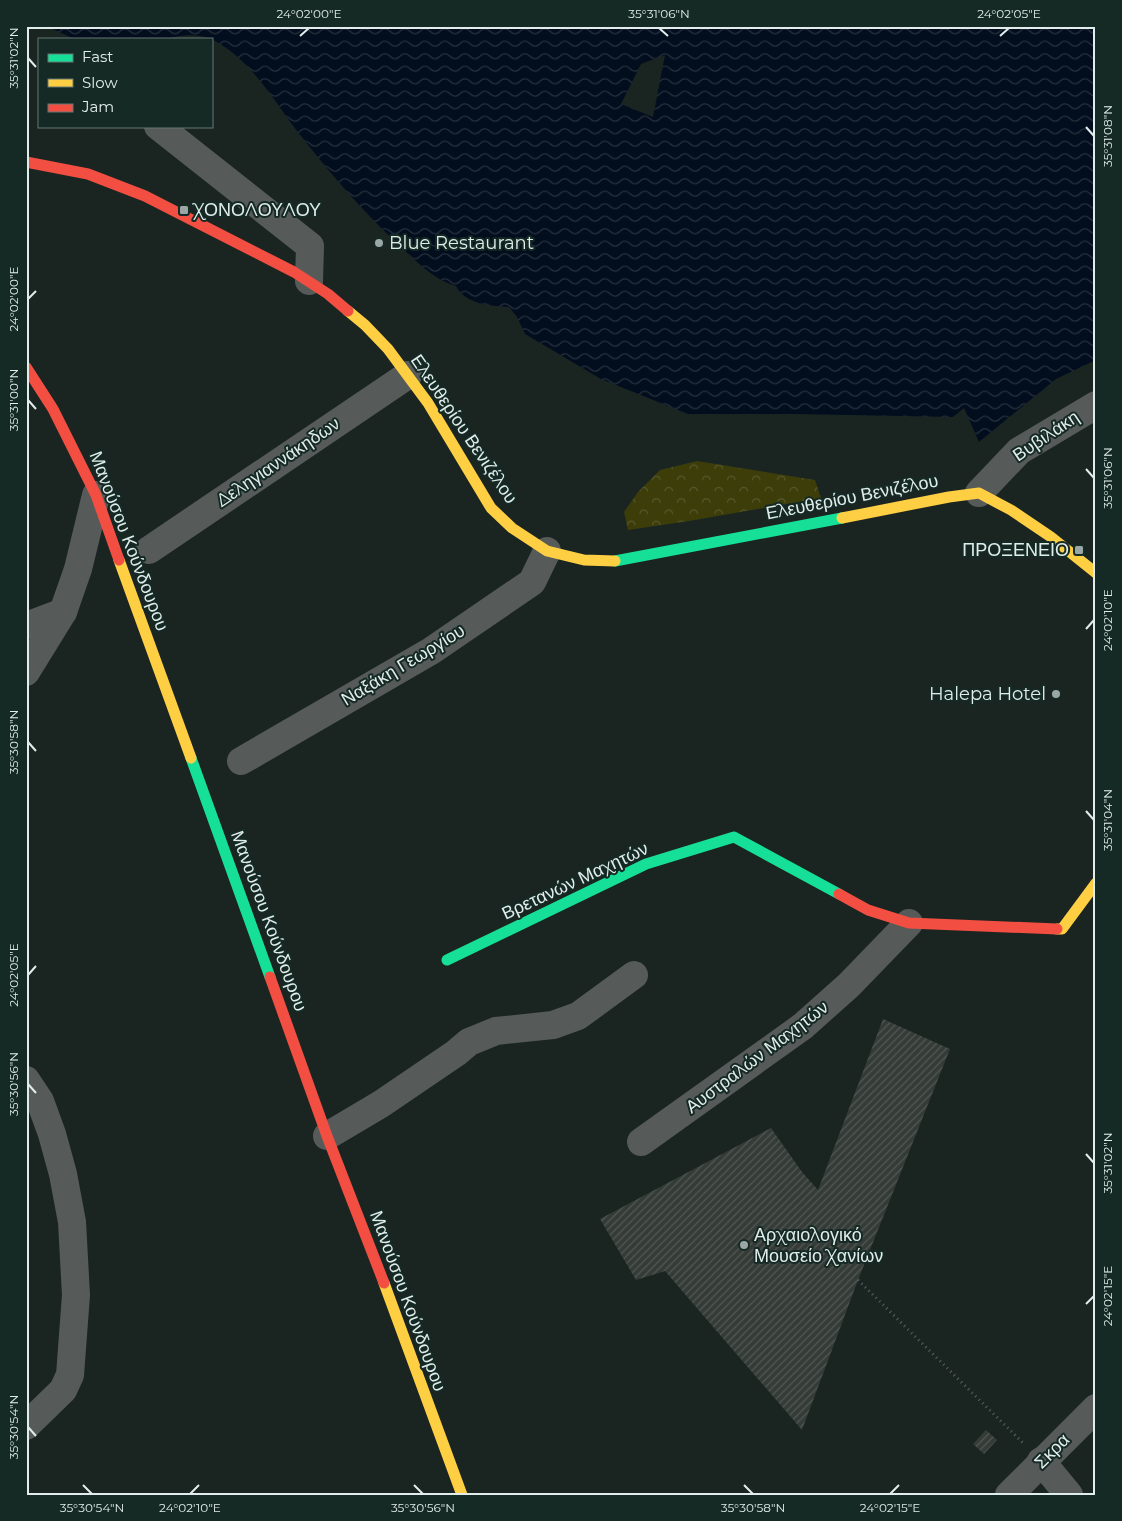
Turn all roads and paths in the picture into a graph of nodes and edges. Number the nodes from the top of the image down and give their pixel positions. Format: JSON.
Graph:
{"nodes":[{"id":1,"x":161,"y":128,"type":"edge"},
{"id":2,"x":26,"y":162,"type":"edge"},
{"id":3,"x":309,"y":281,"type":"junction"},
{"id":4,"x":26,"y":367,"type":"edge"},
{"id":5,"x":408,"y":375,"type":"junction"},
{"id":6,"x":1096,"y":405,"type":"edge"},
{"id":7,"x":979,"y":493,"type":"junction"},
{"id":8,"x":96,"y":495,"type":"junction"},
{"id":9,"x":149,"y":550,"type":"dead end"},
{"id":10,"x":546,"y":551,"type":"junction"},
{"id":11,"x":1096,"y":573,"type":"edge"},
{"id":12,"x":62,"y":612,"type":"junction"},
{"id":13,"x":26,"y":626,"type":"edge"},
{"id":14,"x":26,"y":672,"type":"edge"},
{"id":15,"x":241,"y":761,"type":"dead end"},
{"id":16,"x":1096,"y":883,"type":"edge"},
{"id":17,"x":909,"y":923,"type":"junction"},
{"id":18,"x":447,"y":960,"type":"dead end"},
{"id":19,"x":634,"y":975,"type":"dead end"},
{"id":20,"x":26,"y":1080,"type":"edge"},
{"id":21,"x":327,"y":1136,"type":"junction"},
{"id":22,"x":641,"y":1142,"type":"dead end"},
{"id":23,"x":858,"y":1280,"type":"dead end"},
{"id":24,"x":1096,"y":1408,"type":"edge"},
{"id":25,"x":26,"y":1426,"type":"edge"},
{"id":26,"x":1041,"y":1461,"type":"junction"},
{"id":27,"x":462,"y":1495,"type":"edge"},
{"id":28,"x":1009,"y":1495,"type":"edge"},
{"id":29,"x":1069,"y":1495,"type":"edge"}],
"edges":[{"from":1,"to":3,"type":"street"},
{"from":2,"to":3,"type":"street","name":"Ελευθερίου Βενιζέλου"},
{"from":3,"to":5,"type":"street","name":"Ελευθερίου Βενιζέλου"},
{"from":4,"to":8,"type":"street","name":"Μανούσου Κούνδουρου"},
{"from":5,"to":9,"type":"street","name":"Δεληγιαννάκηδων"},
{"from":5,"to":10,"type":"street","name":"Ελευθερίου Βενιζέλου"},
{"from":6,"to":7,"type":"street","name":"Βυβιλάκη"},
{"from":7,"to":10,"type":"street","name":"Ελευθερίου Βενιζέλου"},
{"from":7,"to":11,"type":"street"},
{"from":8,"to":12,"type":"street"},
{"from":8,"to":21,"type":"street","name":"Μανούσου Κούνδουρου"},
{"from":10,"to":15,"type":"street","name":"Ναξάκη Γεωργίου"},
{"from":12,"to":13,"type":"street"},
{"from":12,"to":14,"type":"street"},
{"from":16,"to":17,"type":"street"},
{"from":17,"to":18,"type":"street","name":"Βρετανών Μαχητών"},
{"from":17,"to":22,"type":"street","name":"Αυστραλών Μαχητών"},
{"from":19,"to":21,"type":"street"},
{"from":20,"to":25,"type":"street"},
{"from":21,"to":27,"type":"street","name":"Μανούσου Κούνδουρου"},
{"from":23,"to":26,"type":"path"},
{"from":24,"to":26,"type":"street","name":"Σκρα"},
{"from":26,"to":28,"type":"street","name":"Σκρα"},
{"from":26,"to":29,"type":"street"}]}
